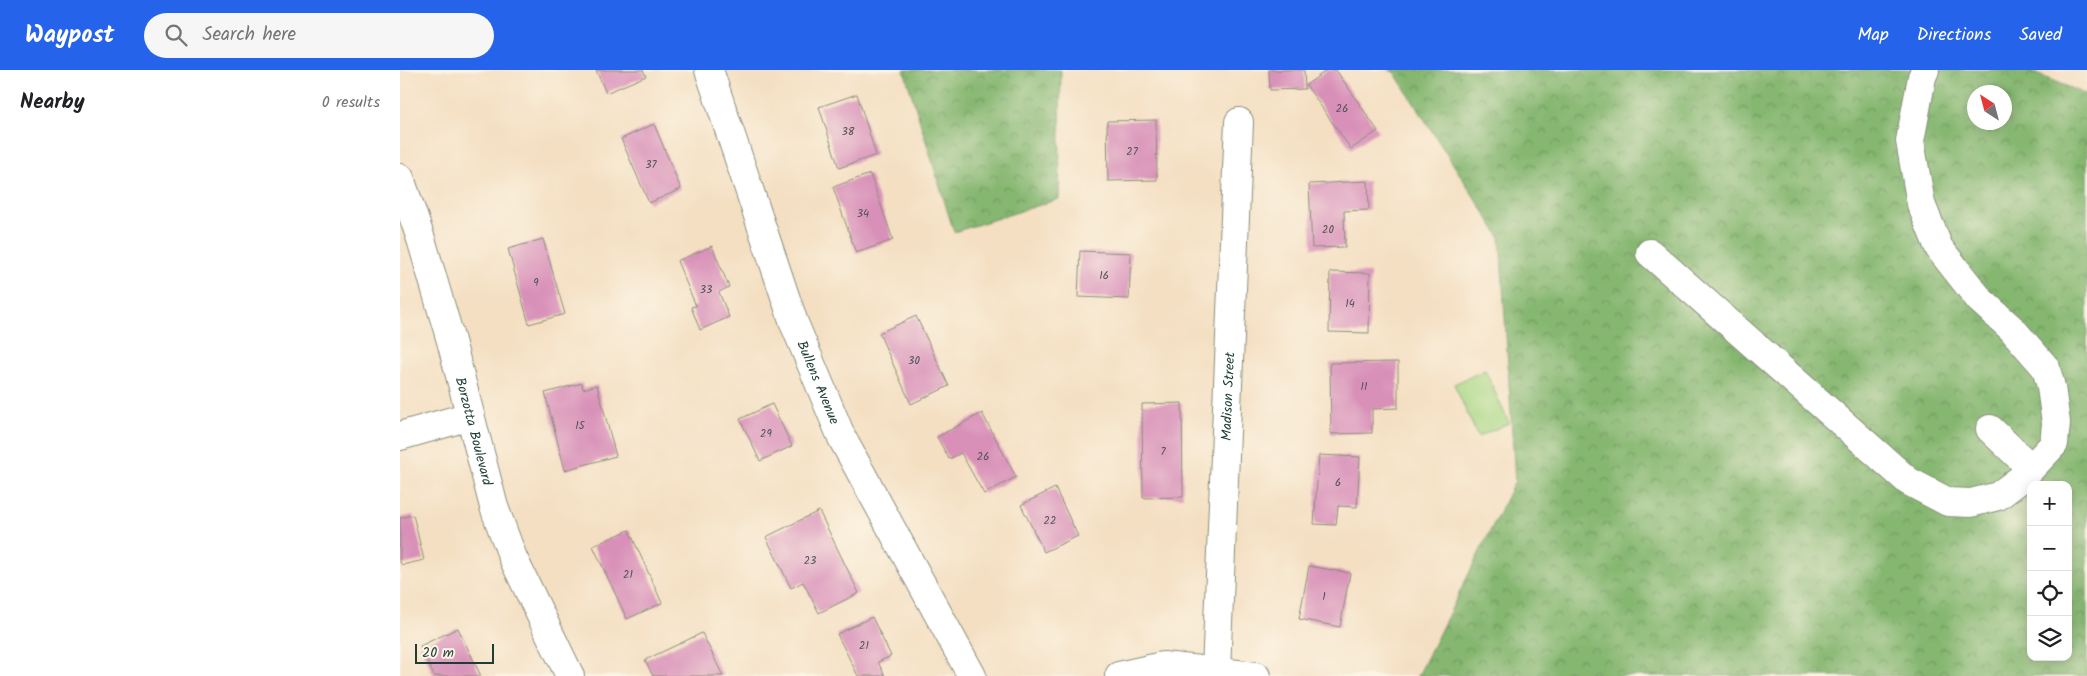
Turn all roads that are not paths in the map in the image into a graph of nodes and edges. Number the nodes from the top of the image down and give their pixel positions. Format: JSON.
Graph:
{"nodes":[{"id":1,"x":709,"y":70,"type":"edge"},
{"id":2,"x":1925,"y":70,"type":"edge"},
{"id":3,"x":1239,"y":122,"type":"dead end"},
{"id":4,"x":400,"y":178,"type":"edge"},
{"id":5,"x":1650,"y":253,"type":"dead end"},
{"id":6,"x":470,"y":416,"type":"junction"},
{"id":7,"x":1990,"y":429,"type":"dead end"},
{"id":8,"x":400,"y":436,"type":"edge"},
{"id":9,"x":2031,"y":468,"type":"junction"},
{"id":10,"x":1216,"y":671,"type":"junction"},
{"id":11,"x":570,"y":676,"type":"edge"},
{"id":12,"x":972,"y":676,"type":"edge"},
{"id":13,"x":1119,"y":676,"type":"edge"},
{"id":14,"x":1256,"y":676,"type":"edge"}],
"edges":[{"from":1,"to":12,"type":"street","name":"Bullens Avenue"},
{"from":2,"to":9,"type":"street"},
{"from":3,"to":10,"type":"street","name":"Madison Street"},
{"from":4,"to":6,"type":"street","name":"Borzotta Boulevard"},
{"from":5,"to":9,"type":"street"},
{"from":6,"to":8,"type":"street"},
{"from":6,"to":11,"type":"street","name":"Borzotta Boulevard"},
{"from":7,"to":9,"type":"street"},
{"from":10,"to":13,"type":"street"},
{"from":10,"to":14,"type":"street"}]}
